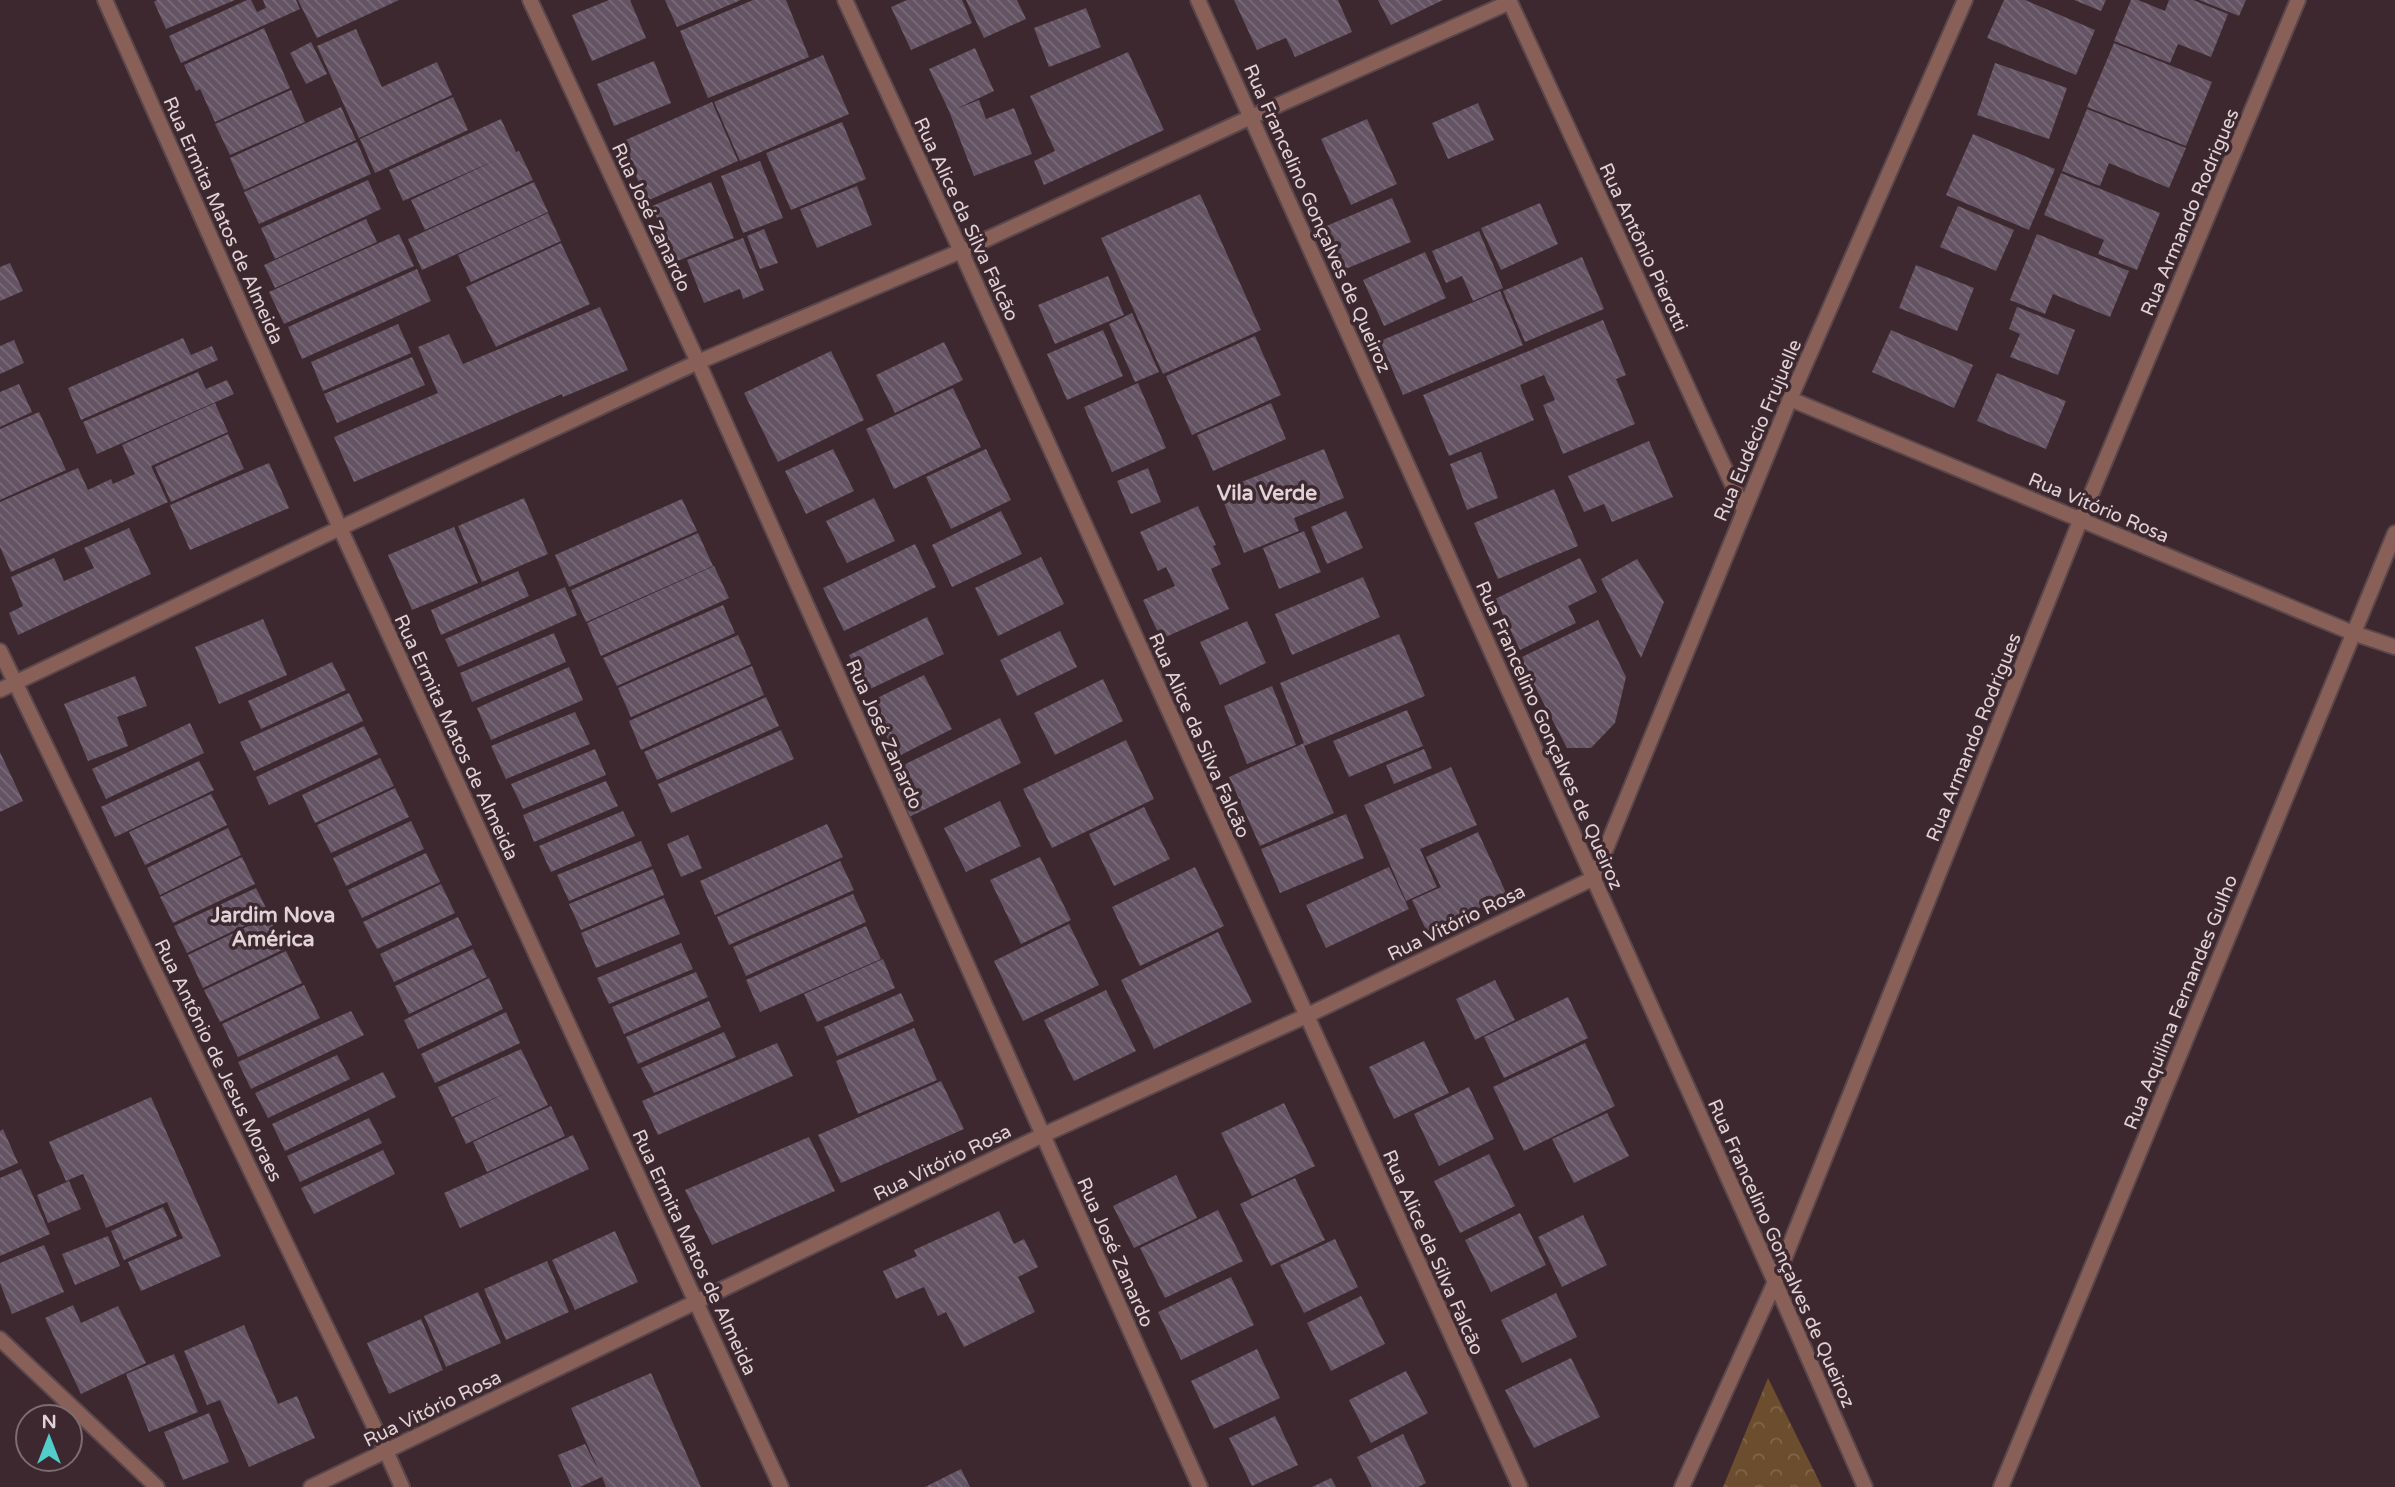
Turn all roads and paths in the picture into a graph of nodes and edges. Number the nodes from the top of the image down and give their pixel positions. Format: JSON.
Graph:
{"nodes":[{"id":1,"x":105,"y":0,"type":"edge"},
{"id":2,"x":530,"y":0,"type":"edge"},
{"id":3,"x":845,"y":0,"type":"edge"},
{"id":4,"x":1198,"y":0,"type":"edge"},
{"id":5,"x":1965,"y":0,"type":"edge"},
{"id":6,"x":2298,"y":0,"type":"edge"},
{"id":7,"x":1509,"y":1,"type":"edge"},
{"id":8,"x":1251,"y":117,"type":"junction"},
{"id":9,"x":961,"y":251,"type":"junction"},
{"id":10,"x":698,"y":362,"type":"junction"},
{"id":11,"x":1790,"y":399,"type":"junction"},
{"id":12,"x":1744,"y":510,"type":"junction"},
{"id":13,"x":2080,"y":521,"type":"junction"},
{"id":14,"x":340,"y":528,"type":"junction"},
{"id":15,"x":2395,"y":533,"type":"edge"},
{"id":16,"x":2353,"y":633,"type":"junction"},
{"id":17,"x":2395,"y":647,"type":"edge"},
{"id":18,"x":0,"y":651,"type":"edge"},
{"id":19,"x":15,"y":682,"type":"junction"},
{"id":20,"x":0,"y":690,"type":"edge"},
{"id":21,"x":1594,"y":878,"type":"junction"},
{"id":22,"x":1306,"y":1016,"type":"junction"},
{"id":23,"x":1043,"y":1135,"type":"junction"},
{"id":24,"x":1775,"y":1282,"type":"junction"},
{"id":25,"x":697,"y":1301,"type":"junction"},
{"id":26,"x":0,"y":1339,"type":"edge"},
{"id":27,"x":386,"y":1451,"type":"junction"},
{"id":28,"x":157,"y":1487,"type":"edge"},
{"id":29,"x":311,"y":1487,"type":"edge"},
{"id":30,"x":401,"y":1487,"type":"edge"},
{"id":31,"x":781,"y":1487,"type":"edge"},
{"id":32,"x":1200,"y":1487,"type":"edge"},
{"id":33,"x":1520,"y":1487,"type":"edge"},
{"id":34,"x":1682,"y":1487,"type":"edge"},
{"id":35,"x":1865,"y":1487,"type":"edge"},
{"id":36,"x":2001,"y":1487,"type":"edge"}],
"edges":[{"from":1,"to":14,"type":"street","name":"Rua Ermita Matos de Almeida"},
{"from":2,"to":10,"type":"street","name":"Rua José Zanardo"},
{"from":3,"to":9,"type":"street","name":"Rua Alice da Silva Falcão"},
{"from":4,"to":8,"type":"street","name":"Rua Francelino Gonçalves de Queiroz"},
{"from":5,"to":11,"type":"street","name":"Rua Eudécio Frujuelle"},
{"from":6,"to":13,"type":"street","name":"Rua Armando Rodrigues"},
{"from":7,"to":8,"type":"street"},
{"from":7,"to":12,"type":"street","name":"Rua Antônio Pierotti"},
{"from":8,"to":9,"type":"street"},
{"from":8,"to":21,"type":"street","name":"Rua Francelino Gonçalves de Queiroz"},
{"from":9,"to":10,"type":"street"},
{"from":9,"to":22,"type":"street","name":"Rua Alice da Silva Falcão"},
{"from":10,"to":14,"type":"street"},
{"from":10,"to":23,"type":"street","name":"Rua José Zanardo"},
{"from":11,"to":12,"type":"street","name":"Rua Eudécio Frujuelle"},
{"from":11,"to":13,"type":"street","name":"Rua Vitório Rosa"},
{"from":12,"to":21,"type":"street","name":"Rua Eudécio Frujuelle"},
{"from":13,"to":16,"type":"street","name":"Rua Vitório Rosa"},
{"from":13,"to":24,"type":"street","name":"Rua Armando Rodrigues"},
{"from":14,"to":19,"type":"street"},
{"from":14,"to":25,"type":"street","name":"Rua Ermita Matos de Almeida"},
{"from":15,"to":16,"type":"street","name":"Rua Aquilina Fernandes Gulho"},
{"from":16,"to":17,"type":"street","name":"Rua Vitório Rosa"},
{"from":16,"to":36,"type":"street","name":"Rua Aquilina Fernandes Gulho"},
{"from":18,"to":19,"type":"street","name":"Rua Antônio de Jesus Moraes"},
{"from":19,"to":20,"type":"street"},
{"from":19,"to":27,"type":"street","name":"Rua Antônio de Jesus Moraes"},
{"from":21,"to":22,"type":"street","name":"Rua Vitório Rosa"},
{"from":21,"to":24,"type":"street","name":"Rua Francelino Gonçalves de Queiroz"},
{"from":22,"to":23,"type":"street","name":"Rua Vitório Rosa"},
{"from":22,"to":33,"type":"street","name":"Rua Alice da Silva Falcão"},
{"from":23,"to":25,"type":"street","name":"Rua Vitório Rosa"},
{"from":23,"to":32,"type":"street","name":"Rua José Zanardo"},
{"from":24,"to":34,"type":"street","name":"Rua Armando Rodrigues"},
{"from":24,"to":35,"type":"street","name":"Rua Francelino Gonçalves de Queiroz"},
{"from":25,"to":27,"type":"street","name":"Rua Vitório Rosa"},
{"from":25,"to":31,"type":"street","name":"Rua Ermita Matos de Almeida"},
{"from":26,"to":28,"type":"street"},
{"from":27,"to":29,"type":"street","name":"Rua Vitório Rosa"},
{"from":27,"to":30,"type":"street","name":"Rua Antônio de Jesus Moraes"}]}
